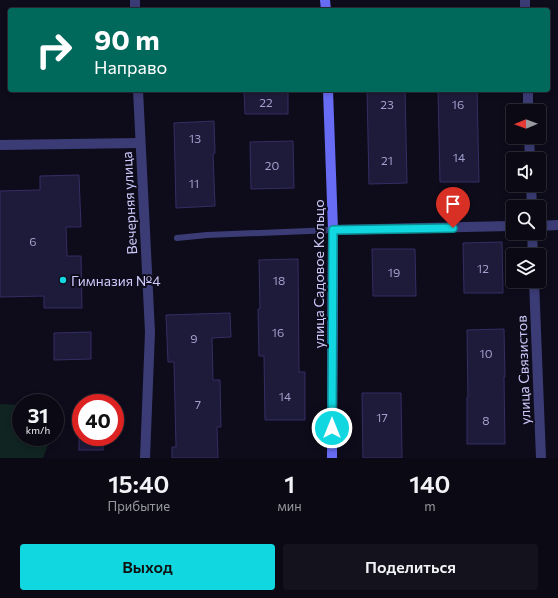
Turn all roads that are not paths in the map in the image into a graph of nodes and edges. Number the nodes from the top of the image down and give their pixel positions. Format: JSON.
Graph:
{"nodes":[{"id":1,"x":138,"y":92,"type":"edge"},
{"id":2,"x":328,"y":92,"type":"edge"},
{"id":3,"x":528,"y":92,"type":"edge"},
{"id":4,"x":528,"y":104,"type":"edge"},
{"id":5,"x":140,"y":143,"type":"junction"},
{"id":6,"x":0,"y":145,"type":"edge"},
{"id":7,"x":558,"y":225,"type":"edge"},
{"id":8,"x":506,"y":226,"type":"edge"},
{"id":9,"x":546,"y":226,"type":"edge"},
{"id":10,"x":333,"y":230,"type":"junction"},
{"id":11,"x":177,"y":238,"type":"dead end"},
{"id":12,"x":534,"y":288,"type":"edge"},
{"id":13,"x":145,"y":458,"type":"edge"},
{"id":14,"x":332,"y":458,"type":"edge"},
{"id":15,"x":540,"y":458,"type":"edge"}],
"edges":[{"from":1,"to":5,"type":"street","name":"Вечерняя улица"},
{"from":2,"to":10,"type":"street","name":"улица Садовое Кольцо"},
{"from":3,"to":4,"type":"street"},
{"from":5,"to":6,"type":"street"},
{"from":5,"to":13,"type":"street","name":"Вечерняя улица"},
{"from":7,"to":9,"type":"street"},
{"from":8,"to":10,"type":"street"},
{"from":10,"to":11,"type":"lane"},
{"from":10,"to":14,"type":"street","name":"улица Садовое Кольцо"},
{"from":12,"to":15,"type":"street","name":"улица Связистов"}]}
